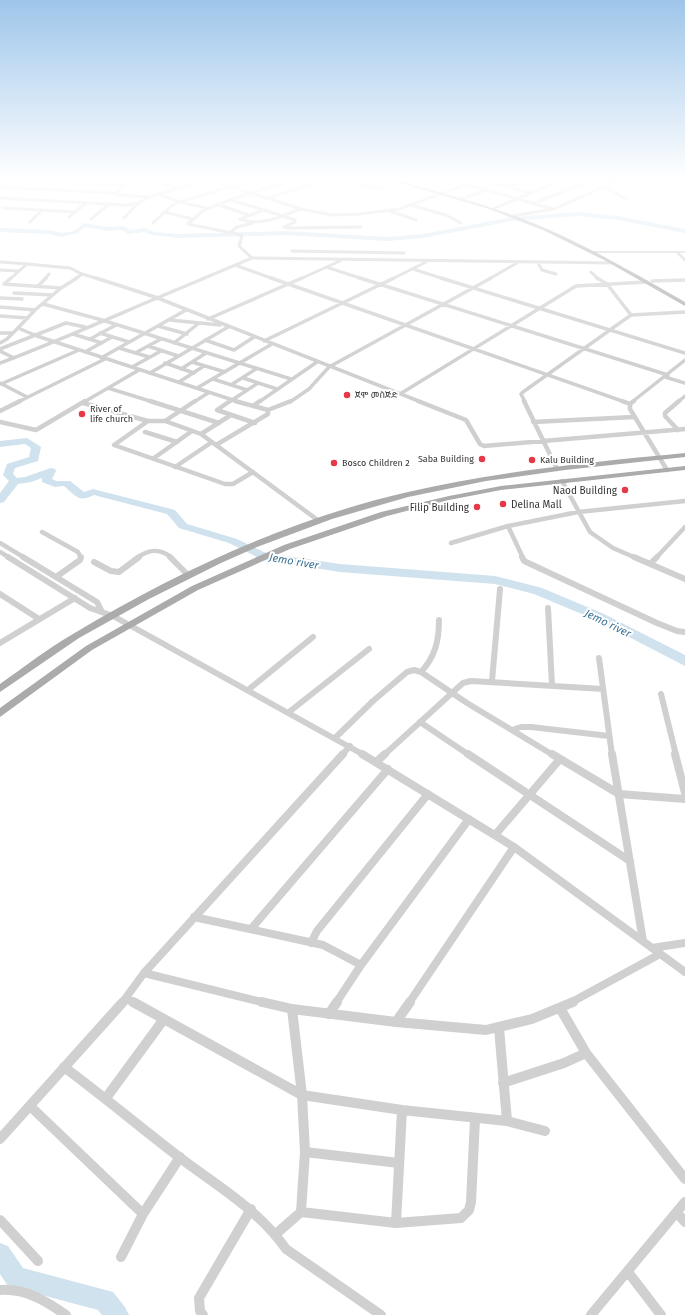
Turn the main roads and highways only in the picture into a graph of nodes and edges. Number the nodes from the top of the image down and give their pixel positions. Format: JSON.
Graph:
{"nodes":[{"id":1,"x":572,"y":241,"type":"edge"},
{"id":2,"x":577,"y":241,"type":"edge"},
{"id":3,"x":685,"y":300,"type":"edge"},
{"id":4,"x":685,"y":304,"type":"edge"},
{"id":5,"x":685,"y":456,"type":"edge"},
{"id":6,"x":685,"y":468,"type":"edge"},
{"id":7,"x":375,"y":503,"type":"junction"},
{"id":8,"x":384,"y":514,"type":"junction"},
{"id":9,"x":0,"y":689,"type":"edge"},
{"id":10,"x":0,"y":714,"type":"edge"}],
"edges":[{"from":1,"to":4,"type":"main road"},
{"from":2,"to":3,"type":"main road"},
{"from":5,"to":7,"type":"main road"},
{"from":6,"to":8,"type":"main road"},
{"from":7,"to":8,"type":"main road"},
{"from":7,"to":9,"type":"main road"},
{"from":8,"to":10,"type":"main road"}]}
